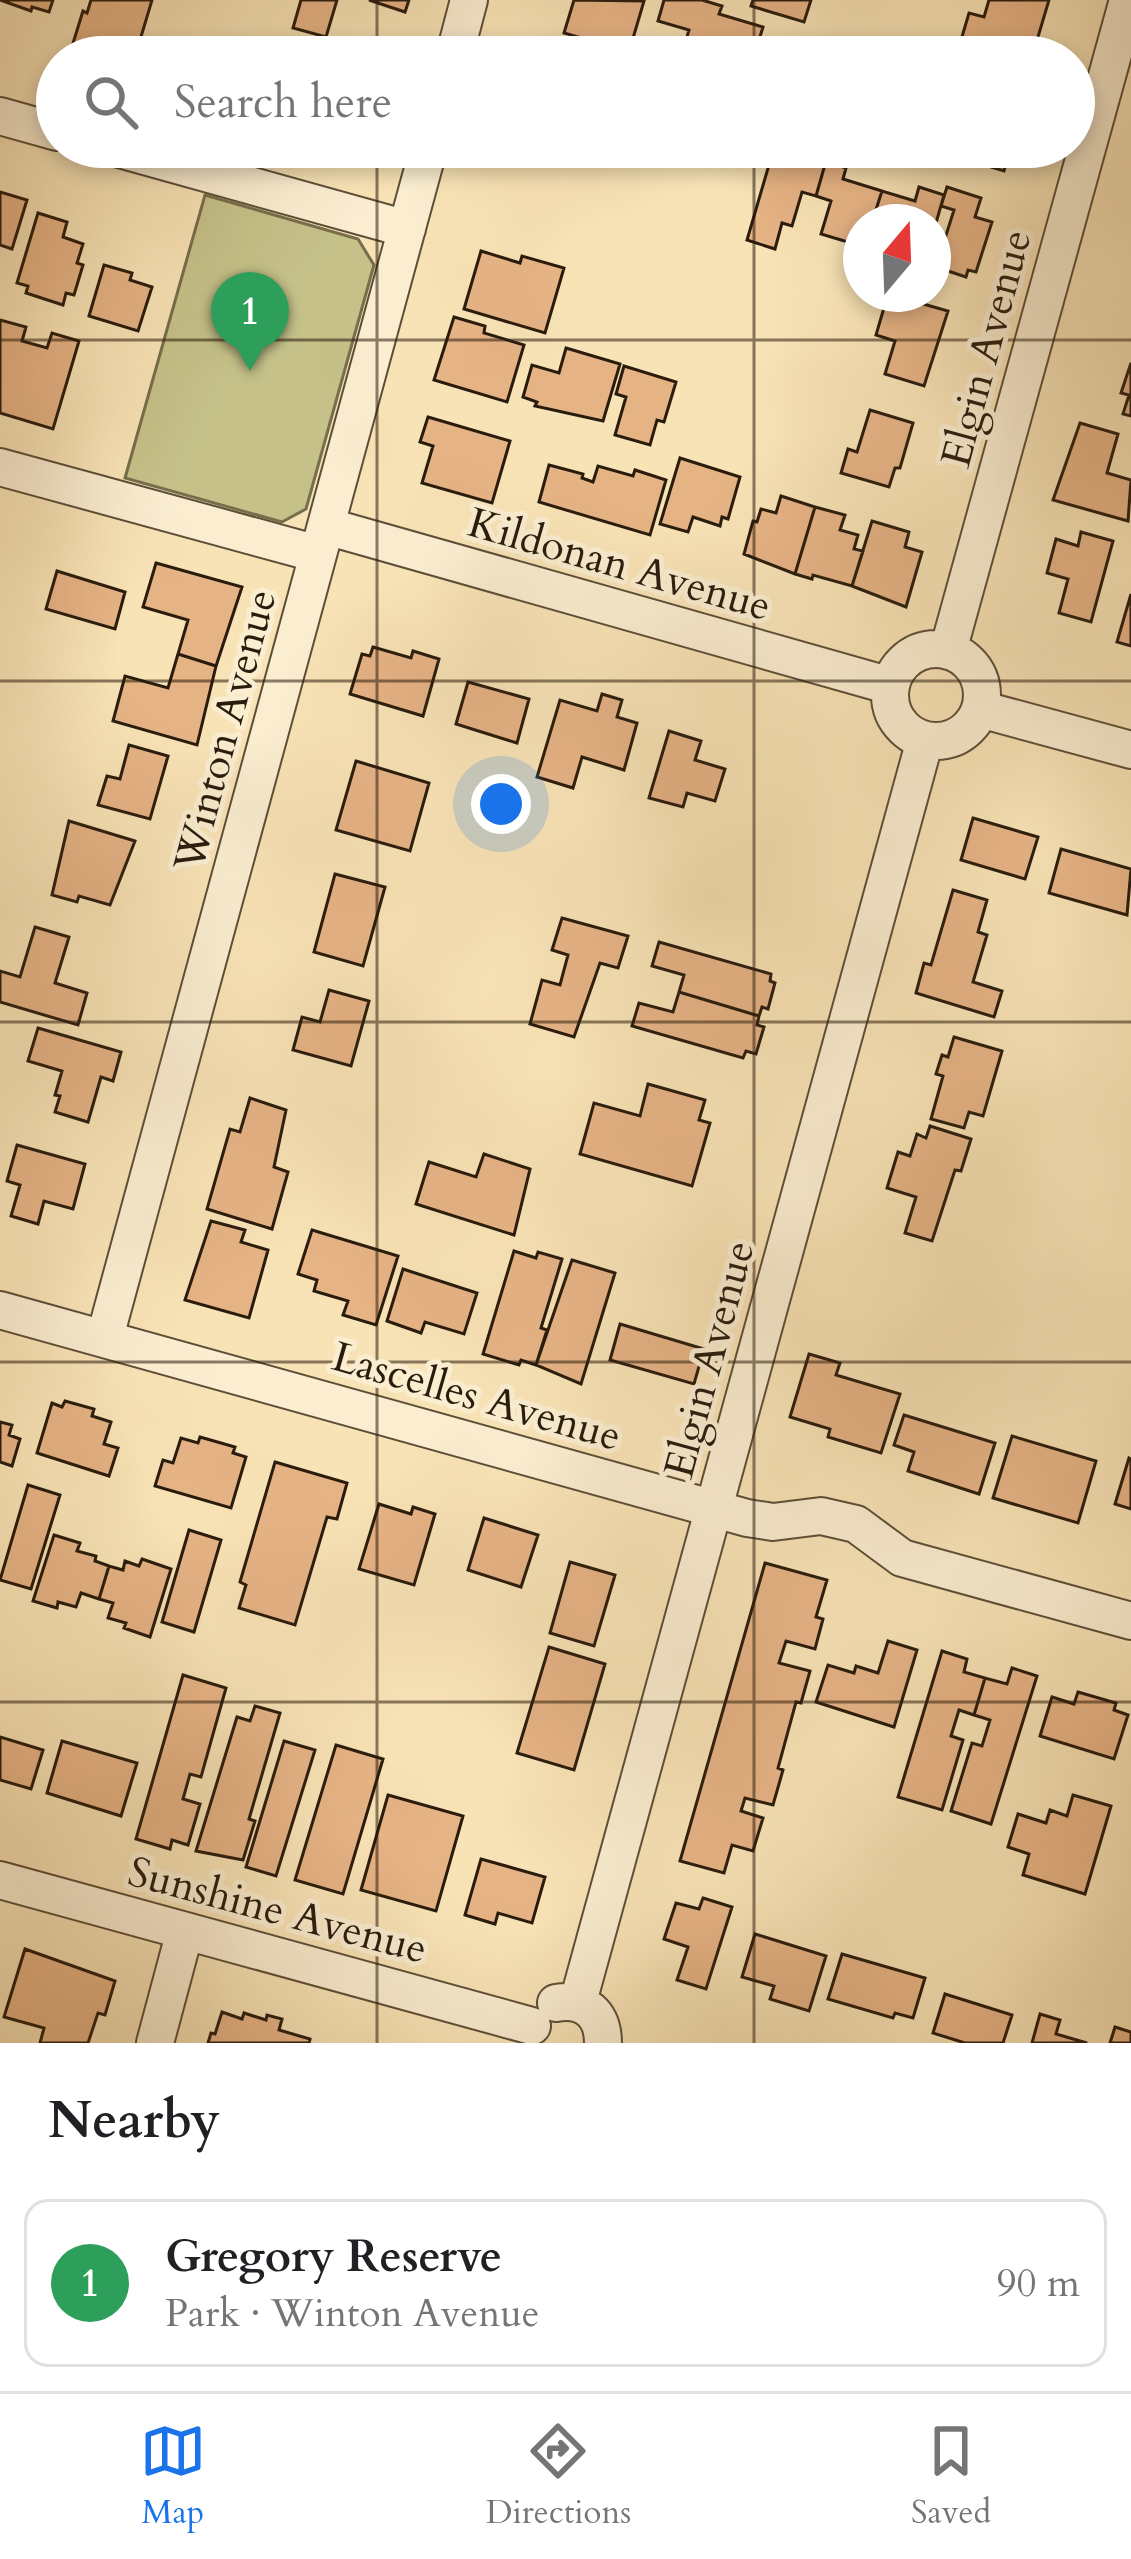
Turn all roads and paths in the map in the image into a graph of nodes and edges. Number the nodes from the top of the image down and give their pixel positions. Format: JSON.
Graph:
{"nodes":[{"id":1,"x":469,"y":0,"type":"edge"},
{"id":2,"x":1128,"y":0,"type":"edge"},
{"id":3,"x":460,"y":36,"type":"edge"},
{"id":4,"x":0,"y":116,"type":"edge"},
{"id":5,"x":1095,"y":119,"type":"edge"},
{"id":6,"x":36,"y":126,"type":"edge"},
{"id":7,"x":187,"y":168,"type":"edge"},
{"id":8,"x":423,"y":168,"type":"edge"},
{"id":9,"x":1082,"y":168,"type":"edge"},
{"id":10,"x":406,"y":229,"type":"junction"},
{"id":11,"x":0,"y":467,"type":"edge"},
{"id":12,"x":322,"y":540,"type":"junction"},
{"id":13,"x":948,"y":651,"type":"junction"},
{"id":14,"x":891,"y":686,"type":"junction"},
{"id":15,"x":980,"y":709,"type":"junction"},
{"id":16,"x":925,"y":740,"type":"junction"},
{"id":17,"x":1131,"y":750,"type":"edge"},
{"id":18,"x":0,"y":1310,"type":"edge"},
{"id":19,"x":105,"y":1337,"type":"junction"},
{"id":20,"x":714,"y":1508,"type":"junction"},
{"id":21,"x":1131,"y":1621,"type":"edge"},
{"id":22,"x":0,"y":1880,"type":"edge"},
{"id":23,"x":185,"y":1930,"type":"junction"},
{"id":24,"x":578,"y":2002,"type":"junction"},
{"id":25,"x":532,"y":2034,"type":"edge"},
{"id":26,"x":155,"y":2043,"type":"edge"},
{"id":27,"x":603,"y":2043,"type":"edge"}],
"edges":[{"from":1,"to":3,"type":"street"},
{"from":2,"to":5,"type":"street","name":"Elgin Avenue"},
{"from":4,"to":6,"type":"street"},
{"from":7,"to":10,"type":"street"},
{"from":8,"to":10,"type":"street","name":"Winton Avenue"},
{"from":9,"to":13,"type":"street","name":"Elgin Avenue"},
{"from":10,"to":12,"type":"street","name":"Winton Avenue"},
{"from":11,"to":12,"type":"street","name":"Kildonan Avenue"},
{"from":12,"to":14,"type":"street","name":"Kildonan Avenue"},
{"from":12,"to":19,"type":"street","name":"Winton Avenue"},
{"from":13,"to":14,"type":"street"},
{"from":13,"to":15,"type":"street"},
{"from":14,"to":16,"type":"street"},
{"from":15,"to":16,"type":"street"},
{"from":15,"to":17,"type":"street"},
{"from":16,"to":20,"type":"street","name":"Elgin Avenue"},
{"from":18,"to":19,"type":"street","name":"Lascelles Avenue"},
{"from":19,"to":20,"type":"street","name":"Lascelles Avenue"},
{"from":20,"to":21,"type":"street","name":"Lascelles Avenue"},
{"from":20,"to":24,"type":"street","name":"Elgin Avenue"},
{"from":22,"to":23,"type":"street","name":"Sunshine Avenue"},
{"from":23,"to":25,"type":"street","name":"Sunshine Avenue"},
{"from":23,"to":26,"type":"street"},
{"from":24,"to":25,"type":"street"},
{"from":24,"to":27,"type":"street"}]}
